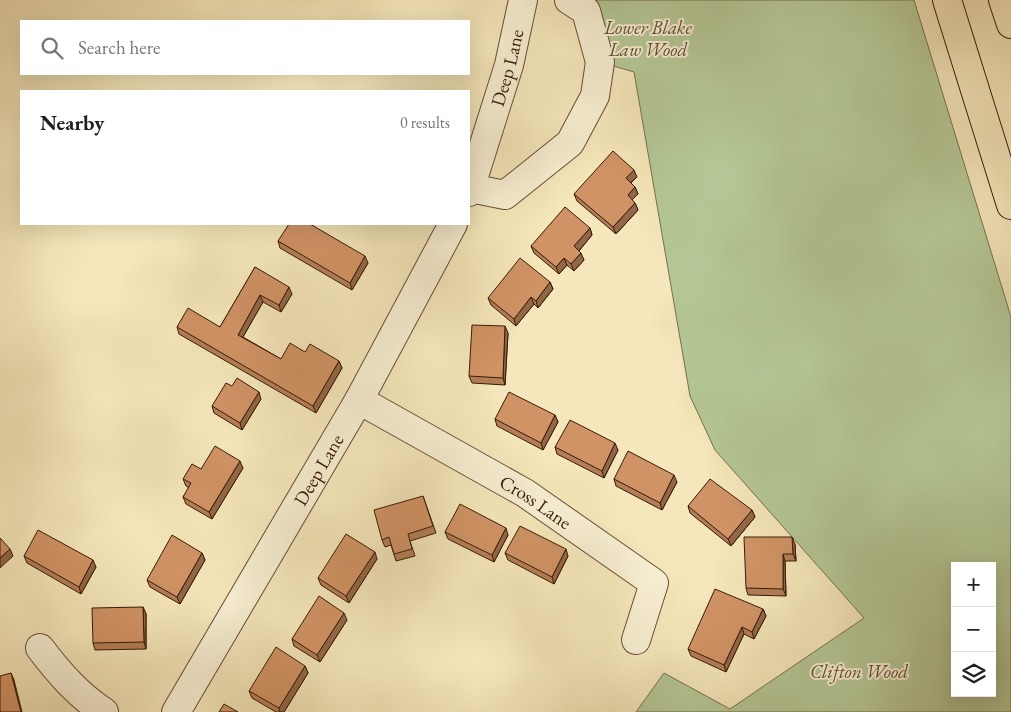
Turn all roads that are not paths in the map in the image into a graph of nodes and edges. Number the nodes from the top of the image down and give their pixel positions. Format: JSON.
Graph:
{"nodes":[{"id":1,"x":523,"y":0,"type":"edge"},
{"id":2,"x":569,"y":0,"type":"edge"},
{"id":3,"x":947,"y":0,"type":"edge"},
{"id":4,"x":1003,"y":0,"type":"edge"},
{"id":5,"x":1011,"y":24,"type":"edge"},
{"id":6,"x":470,"y":190,"type":"edge"},
{"id":7,"x":1011,"y":205,"type":"edge"},
{"id":8,"x":452,"y":225,"type":"edge"},
{"id":9,"x":359,"y":400,"type":"junction"},
{"id":10,"x":636,"y":640,"type":"dead end"},
{"id":11,"x":40,"y":648,"type":"dead end"},
{"id":12,"x":104,"y":712,"type":"edge"},
{"id":13,"x":176,"y":712,"type":"edge"}],
"edges":[{"from":1,"to":6,"type":"street","name":"Deep Lane"},
{"from":2,"to":6,"type":"street"},
{"from":3,"to":7,"type":"highway"},
{"from":4,"to":5,"type":"highway"},
{"from":8,"to":9,"type":"street","name":"Deep Lane"},
{"from":9,"to":10,"type":"street","name":"Cross Lane"},
{"from":9,"to":13,"type":"street","name":"Deep Lane"},
{"from":11,"to":12,"type":"street"}]}
